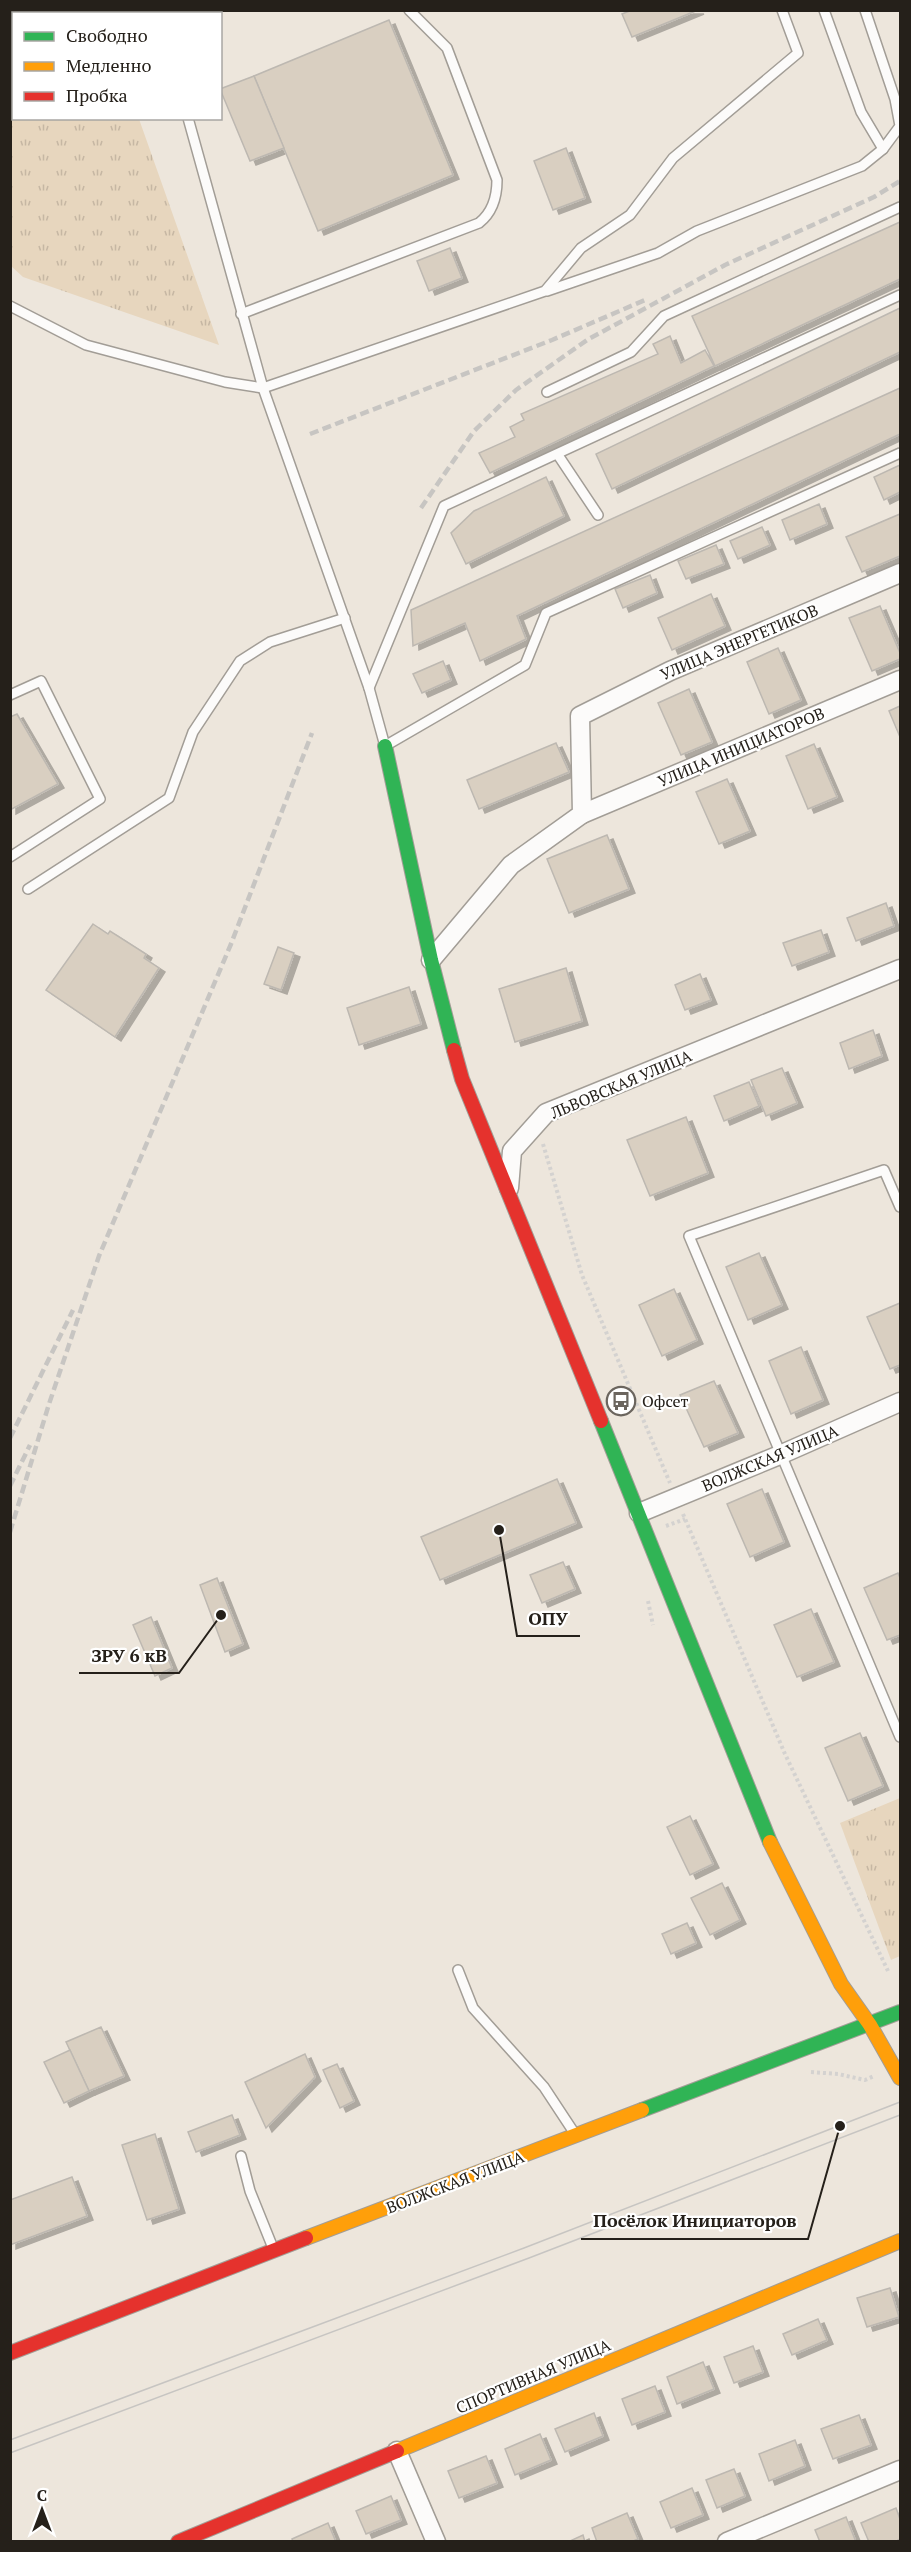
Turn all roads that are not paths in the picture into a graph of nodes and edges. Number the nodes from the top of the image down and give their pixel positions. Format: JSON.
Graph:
{"nodes":[{"id":1,"x":409,"y":10,"type":"edge"},
{"id":2,"x":782,"y":10,"type":"edge"},
{"id":3,"x":824,"y":10,"type":"edge"},
{"id":4,"x":865,"y":10,"type":"edge"},
{"id":5,"x":189,"y":120,"type":"edge"},
{"id":6,"x":883,"y":149,"type":"junction"},
{"id":7,"x":900,"y":207,"type":"edge"},
{"id":8,"x":545,"y":291,"type":"junction"},
{"id":9,"x":900,"y":295,"type":"edge"},
{"id":10,"x":10,"y":306,"type":"edge"},
{"id":11,"x":241,"y":314,"type":"junction"},
{"id":12,"x":263,"y":388,"type":"junction"},
{"id":13,"x":548,"y":392,"type":"dead end"},
{"id":14,"x":900,"y":453,"type":"edge"},
{"id":15,"x":558,"y":455,"type":"junction"},
{"id":16,"x":598,"y":515,"type":"dead end"},
{"id":17,"x":900,"y":573,"type":"edge"},
{"id":18,"x":345,"y":618,"type":"junction"},
{"id":19,"x":900,"y":680,"type":"edge"},
{"id":20,"x":369,"y":688,"type":"junction"},
{"id":21,"x":10,"y":695,"type":"edge"},
{"id":22,"x":385,"y":746,"type":"junction"},
{"id":23,"x":582,"y":814,"type":"junction"},
{"id":24,"x":10,"y":858,"type":"edge"},
{"id":25,"x":28,"y":890,"type":"dead end"},
{"id":26,"x":431,"y":960,"type":"junction"},
{"id":27,"x":900,"y":969,"type":"edge"},
{"id":28,"x":509,"y":1193,"type":"junction"},
{"id":29,"x":900,"y":1207,"type":"edge"},
{"id":30,"x":900,"y":1402,"type":"edge"},
{"id":31,"x":782,"y":1454,"type":"junction"},
{"id":32,"x":639,"y":1513,"type":"junction"},
{"id":33,"x":900,"y":1737,"type":"edge"},
{"id":34,"x":458,"y":1970,"type":"dead end"},
{"id":35,"x":900,"y":2012,"type":"edge"},
{"id":36,"x":870,"y":2025,"type":"junction"},
{"id":37,"x":900,"y":2079,"type":"edge"},
{"id":38,"x":576,"y":2136,"type":"junction"},
{"id":39,"x":241,"y":2156,"type":"dead end"},
{"id":40,"x":900,"y":2241,"type":"edge"},
{"id":41,"x":274,"y":2250,"type":"junction"},
{"id":42,"x":10,"y":2353,"type":"edge"},
{"id":43,"x":397,"y":2451,"type":"junction"},
{"id":44,"x":900,"y":2470,"type":"edge"},
{"id":45,"x":178,"y":2541,"type":"edge"},
{"id":46,"x":436,"y":2541,"type":"edge"},
{"id":47,"x":727,"y":2541,"type":"edge"}],
"edges":[{"from":1,"to":11,"type":"lane"},
{"from":2,"to":8,"type":"lane"},
{"from":3,"to":6,"type":"lane"},
{"from":4,"to":6,"type":"lane"},
{"from":5,"to":11,"type":"lane"},
{"from":6,"to":8,"type":"lane"},
{"from":7,"to":13,"type":"lane"},
{"from":8,"to":12,"type":"lane"},
{"from":9,"to":15,"type":"lane"},
{"from":10,"to":12,"type":"lane"},
{"from":11,"to":12,"type":"lane"},
{"from":12,"to":18,"type":"lane"},
{"from":14,"to":22,"type":"lane"},
{"from":15,"to":16,"type":"lane"},
{"from":15,"to":20,"type":"lane"},
{"from":17,"to":23,"type":"street","name":"УЛИЦА ЭНЕРГЕТИКОВ"},
{"from":18,"to":20,"type":"lane"},
{"from":18,"to":25,"type":"lane"},
{"from":19,"to":23,"type":"street","name":"УЛИЦА ИНИЦИАТОРОВ"},
{"from":20,"to":22,"type":"lane"},
{"from":21,"to":24,"type":"lane"},
{"from":22,"to":26,"type":"street"},
{"from":23,"to":26,"type":"street","name":"УЛИЦА ИНИЦИАТОРОВ"},
{"from":26,"to":28,"type":"street"},
{"from":27,"to":28,"type":"street","name":"ЛЬВОВСКАЯ УЛИЦА"},
{"from":28,"to":32,"type":"street","name":"ЛЬВОВСКАЯ УЛИЦА"},
{"from":29,"to":31,"type":"lane"},
{"from":30,"to":31,"type":"street","name":"ВОЛЖСКАЯ УЛИЦА"},
{"from":31,"to":32,"type":"street","name":"ВОЛЖСКАЯ УЛИЦА"},
{"from":31,"to":33,"type":"lane"},
{"from":32,"to":36,"type":"street","name":"ЛЬВОВСКАЯ УЛИЦА"},
{"from":34,"to":38,"type":"lane"},
{"from":35,"to":36,"type":"street","name":"ВОЛЖСКАЯ УЛИЦА"},
{"from":36,"to":37,"type":"street","name":"ЛЬВОВСКАЯ УЛИЦА"},
{"from":36,"to":38,"type":"street","name":"ВОЛЖСКАЯ УЛИЦА"},
{"from":38,"to":41,"type":"street","name":"ВОЛЖСКАЯ УЛИЦА"},
{"from":39,"to":41,"type":"lane"},
{"from":40,"to":43,"type":"street","name":"СПОРТИВНАЯ УЛИЦА"},
{"from":41,"to":42,"type":"street","name":"ВОЛЖСКАЯ УЛИЦА"},
{"from":43,"to":45,"type":"street","name":"СПОРТИВНАЯ УЛИЦА"},
{"from":43,"to":46,"type":"street"},
{"from":44,"to":47,"type":"street"}]}
